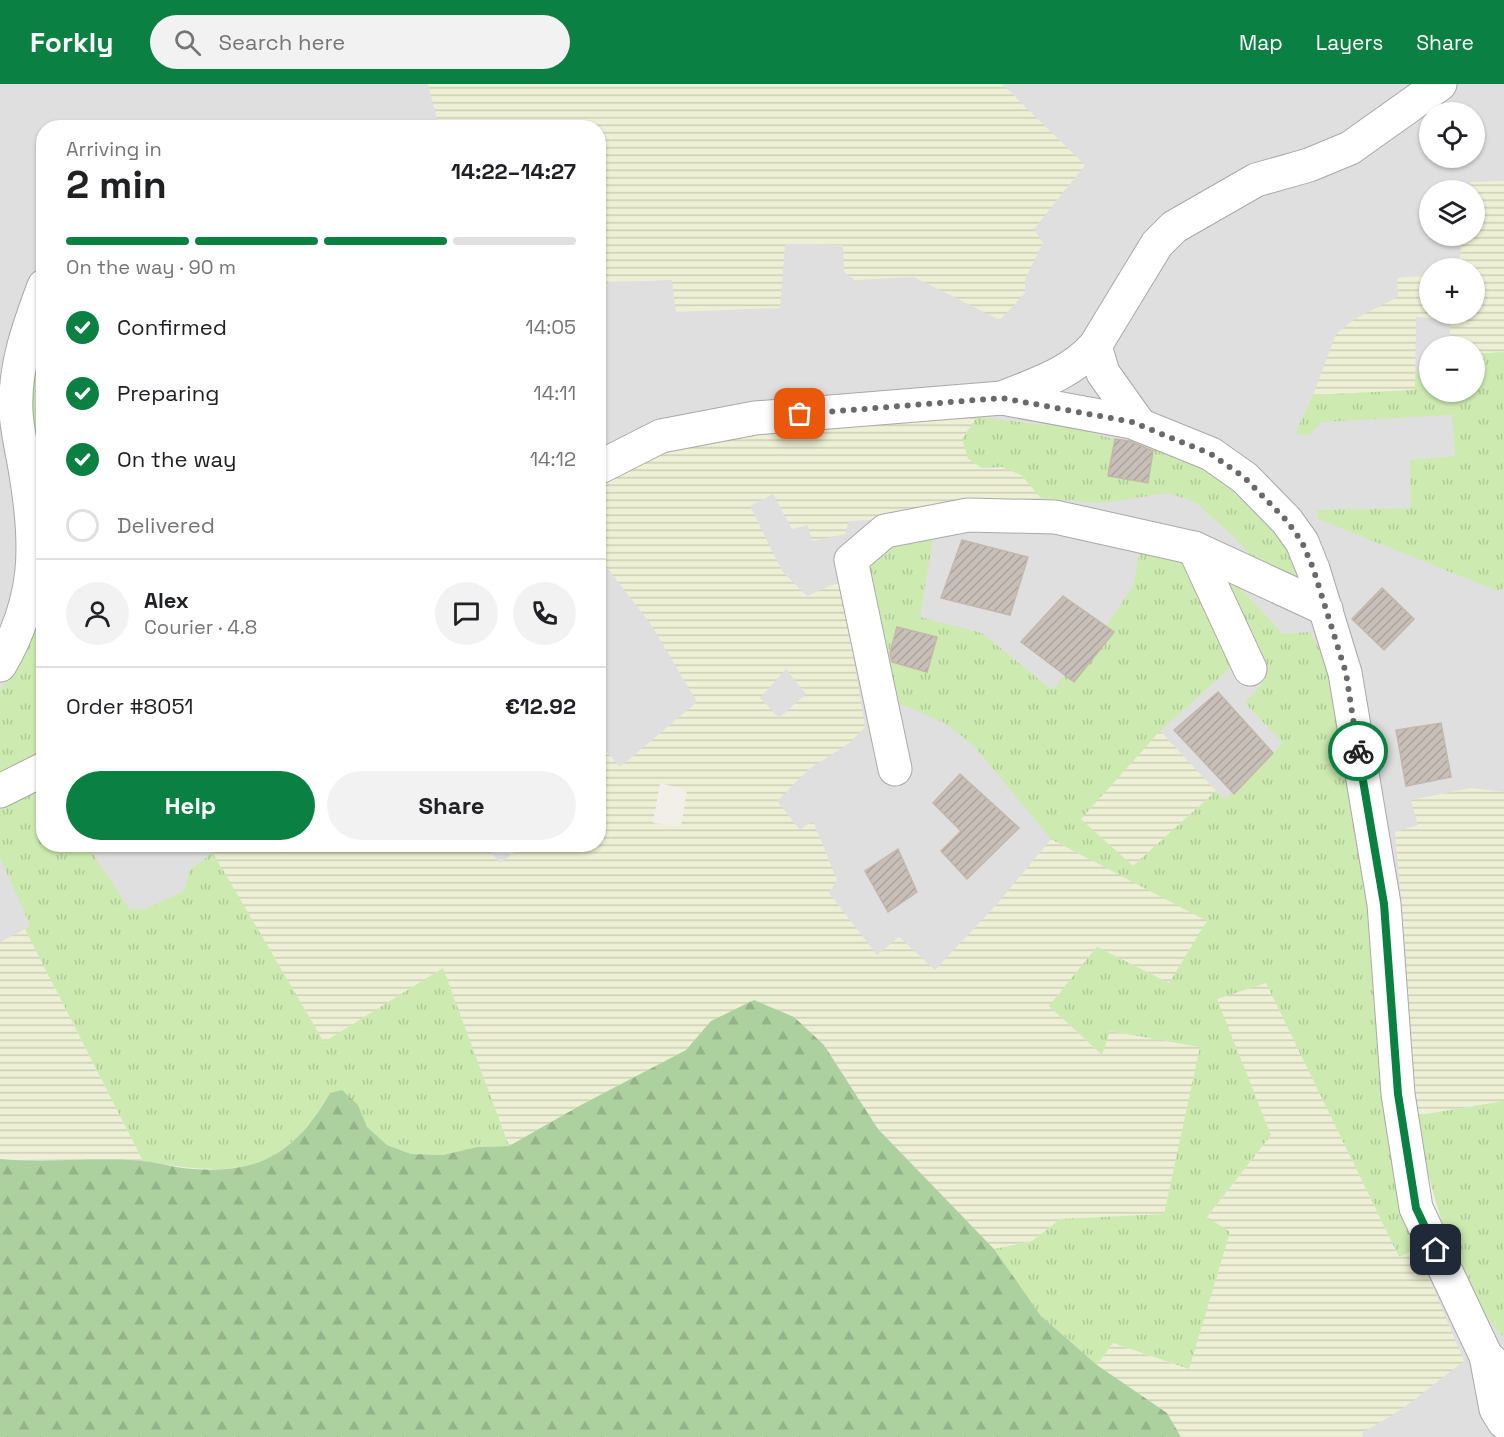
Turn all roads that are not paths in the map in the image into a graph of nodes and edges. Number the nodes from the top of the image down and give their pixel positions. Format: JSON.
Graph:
{"nodes":[{"id":1,"x":1440,"y":84,"type":"edge"},
{"id":2,"x":36,"y":308,"type":"edge"},
{"id":3,"x":1095,"y":346,"type":"junction"},
{"id":4,"x":1002,"y":398,"type":"junction"},
{"id":5,"x":1140,"y":425,"type":"junction"},
{"id":6,"x":606,"y":464,"type":"edge"},
{"id":7,"x":1194,"y":548,"type":"junction"},
{"id":8,"x":1326,"y":609,"type":"junction"},
{"id":9,"x":0,"y":665,"type":"edge"},
{"id":10,"x":1250,"y":669,"type":"dead end"},
{"id":11,"x":895,"y":769,"type":"dead end"},
{"id":12,"x":36,"y":773,"type":"edge"},
{"id":13,"x":0,"y":791,"type":"edge"},
{"id":14,"x":1495,"y":1365,"type":"edge"},
{"id":15,"x":1504,"y":1422,"type":"edge"}],
"edges":[{"from":1,"to":3,"type":"street"},
{"from":2,"to":9,"type":"street"},
{"from":3,"to":4,"type":"street"},
{"from":3,"to":5,"type":"street"},
{"from":4,"to":5,"type":"street"},
{"from":4,"to":6,"type":"street"},
{"from":5,"to":8,"type":"street"},
{"from":7,"to":8,"type":"street"},
{"from":7,"to":10,"type":"street"},
{"from":7,"to":11,"type":"street"},
{"from":8,"to":14,"type":"street"},
{"from":12,"to":13,"type":"street"},
{"from":14,"to":15,"type":"street"}]}
